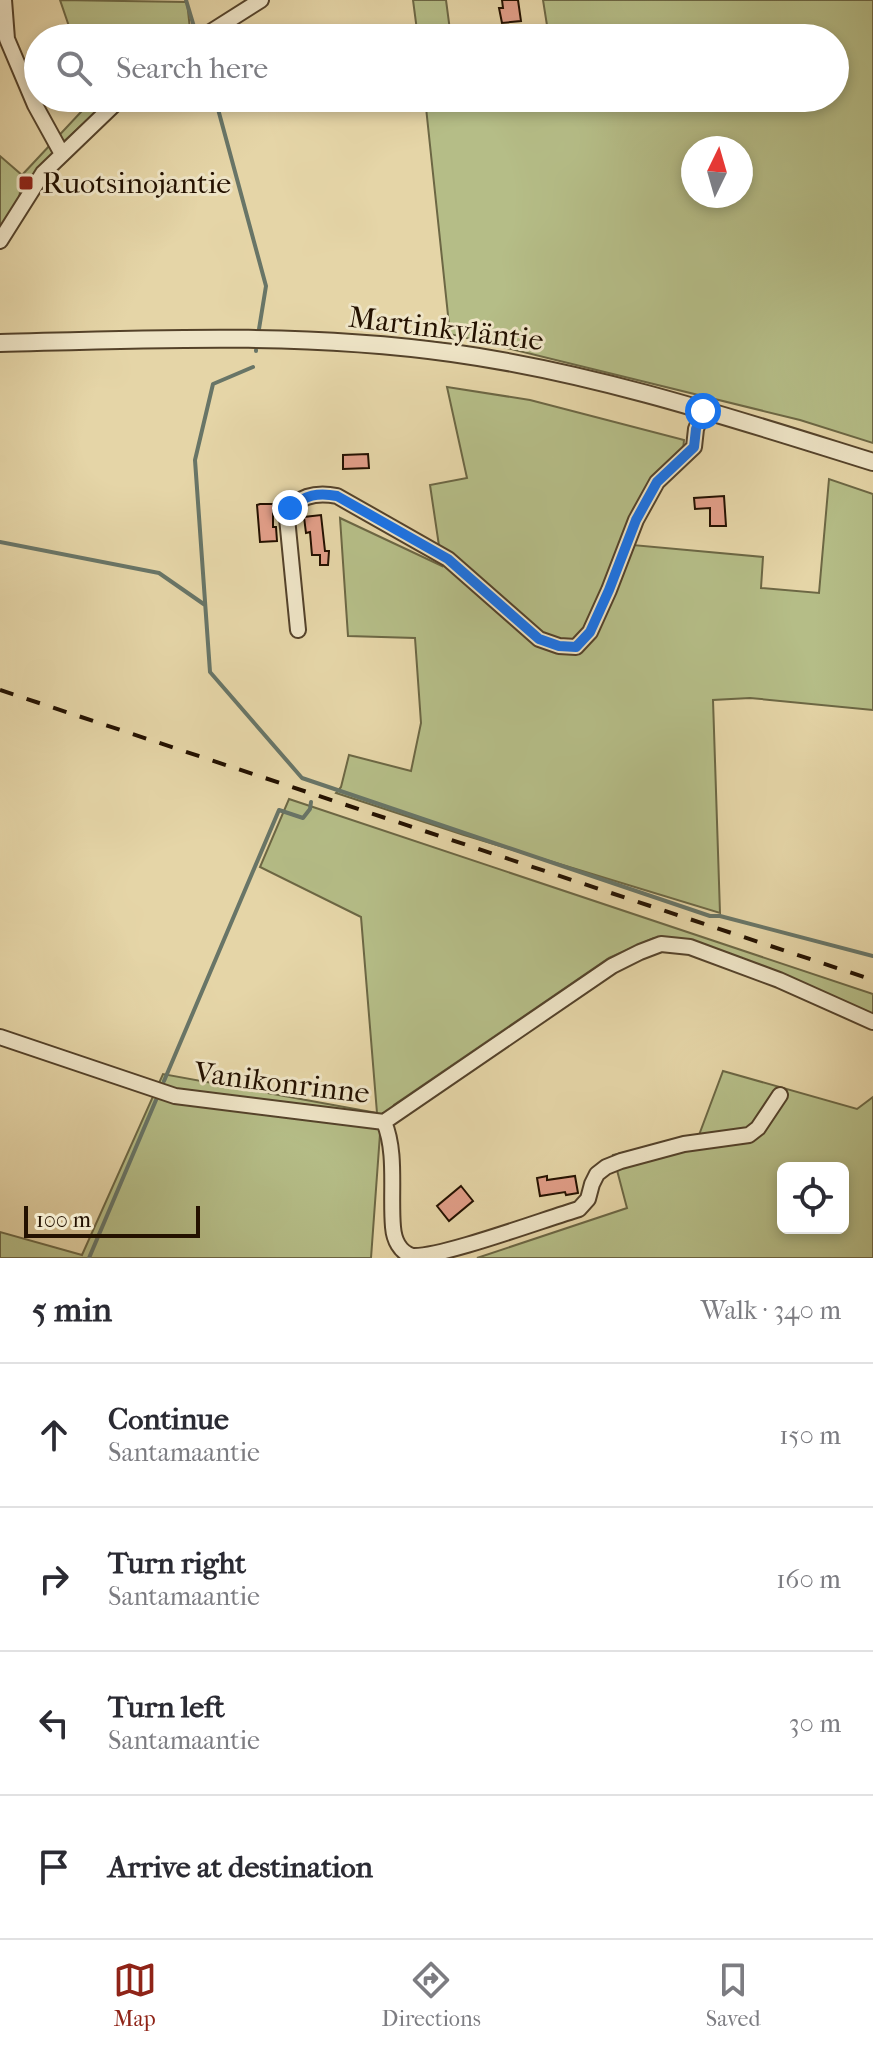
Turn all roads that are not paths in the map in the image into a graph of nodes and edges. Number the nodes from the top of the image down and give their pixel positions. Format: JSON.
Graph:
{"nodes":[{"id":1,"x":4,"y":0,"type":"edge"},
{"id":2,"x":261,"y":0,"type":"edge"},
{"id":3,"x":223,"y":24,"type":"edge"},
{"id":4,"x":4,"y":37,"type":"edge"},
{"id":5,"x":24,"y":81,"type":"edge"},
{"id":6,"x":39,"y":112,"type":"edge"},
{"id":7,"x":106,"y":112,"type":"edge"},
{"id":8,"x":62,"y":154,"type":"junction"},
{"id":9,"x":0,"y":241,"type":"edge"},
{"id":10,"x":0,"y":343,"type":"edge"},
{"id":11,"x":703,"y":411,"type":"junction"},
{"id":12,"x":873,"y":462,"type":"edge"},
{"id":13,"x":298,"y":630,"type":"dead end"},
{"id":14,"x":873,"y":1022,"type":"edge"},
{"id":15,"x":0,"y":1037,"type":"edge"},
{"id":16,"x":780,"y":1095,"type":"dead end"},
{"id":17,"x":384,"y":1122,"type":"junction"}],
"edges":[{"from":1,"to":4,"type":"street"},
{"from":2,"to":3,"type":"street"},
{"from":4,"to":5,"type":"street"},
{"from":6,"to":8,"type":"street"},
{"from":7,"to":8,"type":"street"},
{"from":8,"to":9,"type":"street"},
{"from":10,"to":11,"type":"street","name":"Martinkyläntie"},
{"from":11,"to":12,"type":"street","name":"Martinkyläntie"},
{"from":11,"to":13,"type":"street"},
{"from":14,"to":17,"type":"street"},
{"from":15,"to":17,"type":"street","name":"Vanikonrinne"},
{"from":16,"to":17,"type":"street","name":"Vanikonrinne"}]}
